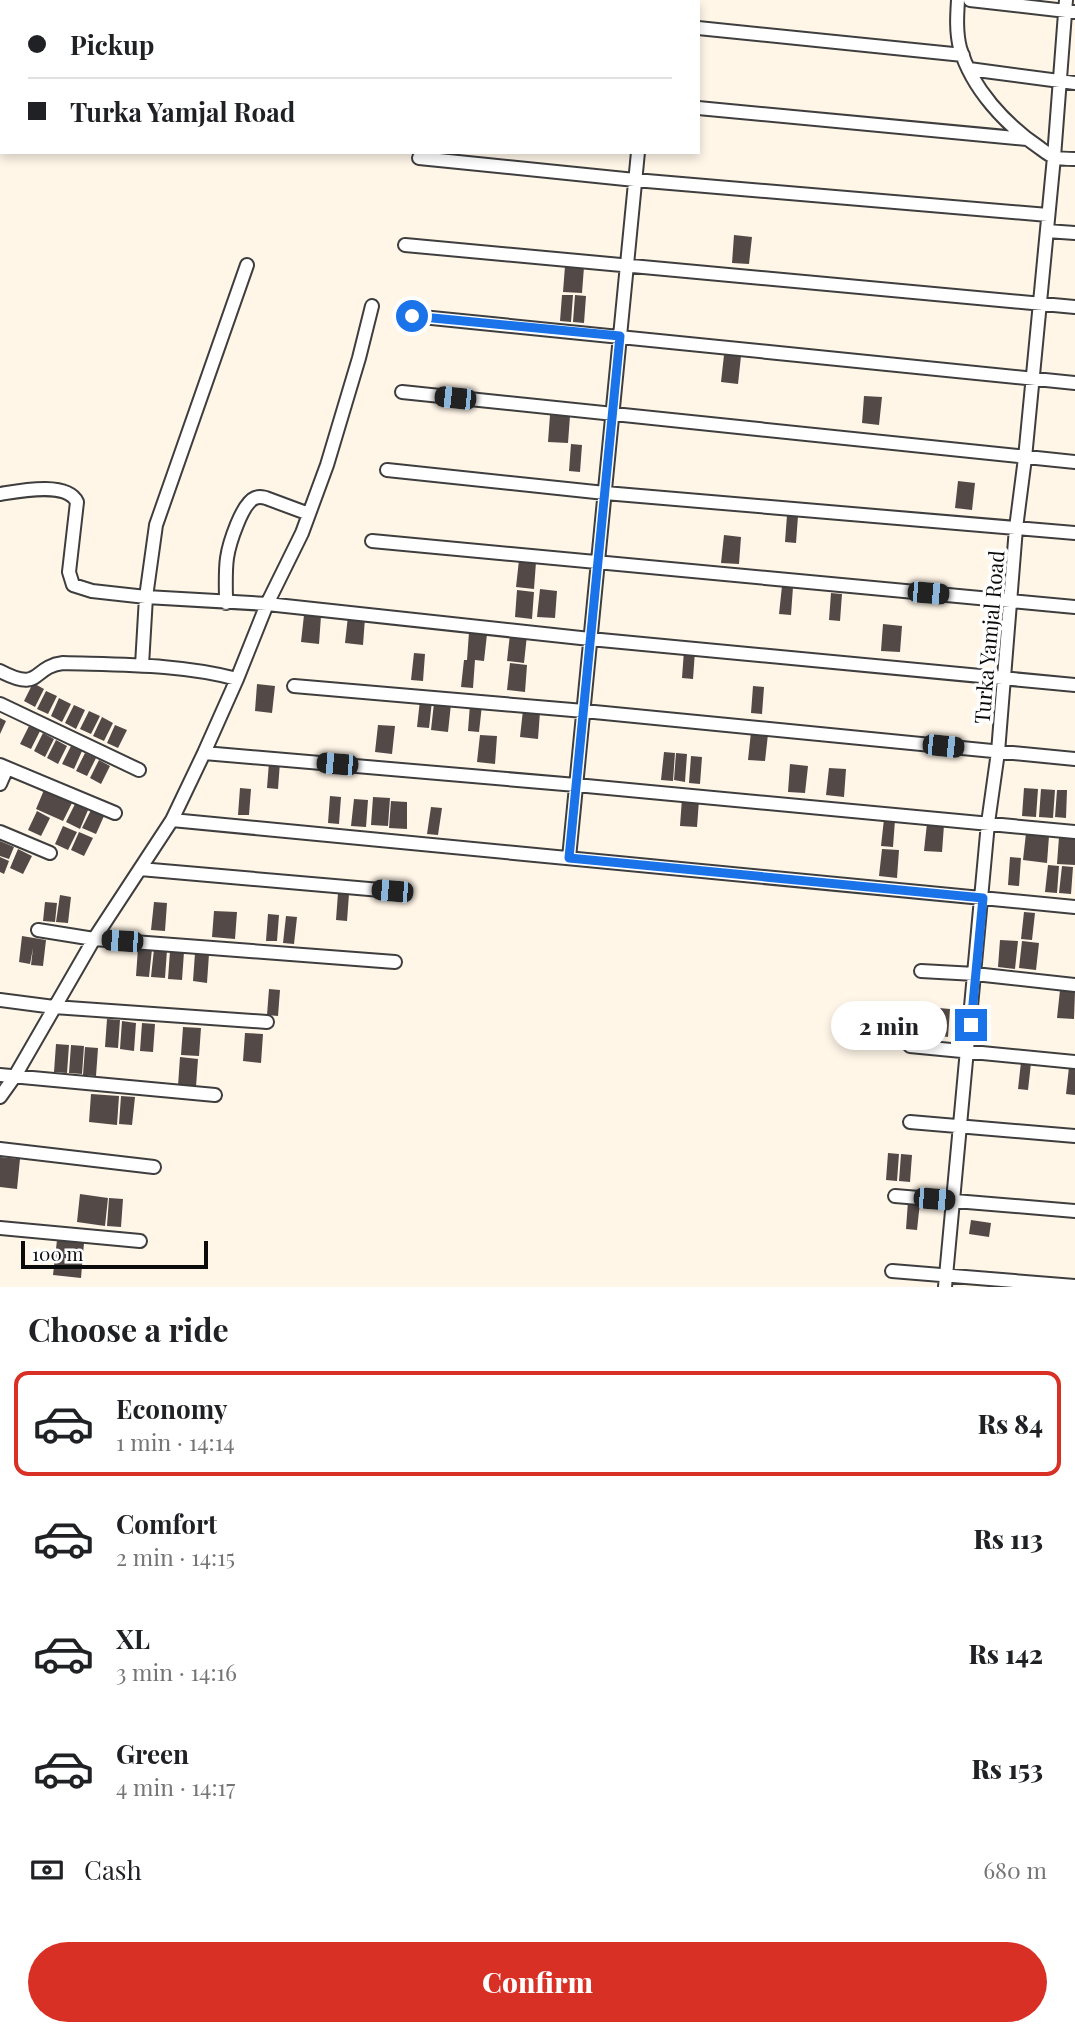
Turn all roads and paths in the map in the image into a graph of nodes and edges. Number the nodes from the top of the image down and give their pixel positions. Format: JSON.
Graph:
{"nodes":[{"id":1,"x":958,"y":0,"type":"edge"},
{"id":2,"x":970,"y":0,"type":"edge"},
{"id":3,"x":1069,"y":8,"type":"edge"},
{"id":4,"x":700,"y":29,"type":"edge"},
{"id":5,"x":963,"y":55,"type":"junction"},
{"id":6,"x":969,"y":69,"type":"junction"},
{"id":7,"x":1060,"y":82,"type":"junction"},
{"id":8,"x":1075,"y":83,"type":"edge"},
{"id":9,"x":700,"y":108,"type":"edge"},
{"id":10,"x":1027,"y":139,"type":"junction"},
{"id":11,"x":638,"y":154,"type":"edge"},
{"id":12,"x":1054,"y":157,"type":"junction"},
{"id":13,"x":419,"y":158,"type":"dead end"},
{"id":14,"x":1075,"y":159,"type":"edge"},
{"id":15,"x":635,"y":180,"type":"junction"},
{"id":16,"x":1048,"y":215,"type":"junction"},
{"id":17,"x":1047,"y":231,"type":"junction"},
{"id":18,"x":1075,"y":233,"type":"edge"},
{"id":19,"x":405,"y":245,"type":"dead end"},
{"id":20,"x":247,"y":265,"type":"dead end"},
{"id":21,"x":627,"y":266,"type":"junction"},
{"id":22,"x":1040,"y":304,"type":"junction"},
{"id":23,"x":372,"y":306,"type":"dead end"},
{"id":24,"x":1075,"y":307,"type":"edge"},
{"id":25,"x":412,"y":316,"type":"dead end"},
{"id":26,"x":620,"y":336,"type":"junction"},
{"id":27,"x":1032,"y":379,"type":"junction"},
{"id":28,"x":1075,"y":383,"type":"edge"},
{"id":29,"x":402,"y":392,"type":"dead end"},
{"id":30,"x":612,"y":414,"type":"junction"},
{"id":31,"x":1025,"y":458,"type":"junction"},
{"id":32,"x":1075,"y":462,"type":"edge"},
{"id":33,"x":387,"y":470,"type":"dead end"},
{"id":34,"x":605,"y":493,"type":"junction"},
{"id":35,"x":0,"y":494,"type":"edge"},
{"id":36,"x":309,"y":514,"type":"junction"},
{"id":37,"x":1016,"y":528,"type":"junction"},
{"id":38,"x":1075,"y":533,"type":"edge"},
{"id":39,"x":372,"y":541,"type":"dead end"},
{"id":40,"x":598,"y":563,"type":"junction"},
{"id":41,"x":146,"y":597,"type":"junction"},
{"id":42,"x":1010,"y":600,"type":"junction"},
{"id":43,"x":226,"y":603,"type":"junction"},
{"id":44,"x":267,"y":604,"type":"junction"},
{"id":45,"x":1075,"y":607,"type":"edge"},
{"id":46,"x":590,"y":639,"type":"junction"},
{"id":47,"x":142,"y":665,"type":"junction"},
{"id":48,"x":0,"y":671,"type":"edge"},
{"id":49,"x":237,"y":679,"type":"junction"},
{"id":50,"x":1004,"y":679,"type":"junction"},
{"id":51,"x":1075,"y":685,"type":"edge"},
{"id":52,"x":294,"y":686,"type":"dead end"},
{"id":53,"x":0,"y":704,"type":"edge"},
{"id":54,"x":584,"y":711,"type":"junction"},
{"id":55,"x":998,"y":752,"type":"junction"},
{"id":56,"x":204,"y":753,"type":"junction"},
{"id":57,"x":1075,"y":759,"type":"edge"},
{"id":58,"x":3,"y":766,"type":"edge"},
{"id":59,"x":139,"y":770,"type":"dead end"},
{"id":60,"x":0,"y":784,"type":"edge"},
{"id":61,"x":576,"y":785,"type":"junction"},
{"id":62,"x":114,"y":813,"type":"dead end"},
{"id":63,"x":172,"y":820,"type":"junction"},
{"id":64,"x":988,"y":823,"type":"junction"},
{"id":65,"x":0,"y":832,"type":"edge"},
{"id":66,"x":1075,"y":832,"type":"edge"},
{"id":67,"x":50,"y":853,"type":"dead end"},
{"id":68,"x":569,"y":858,"type":"junction"},
{"id":69,"x":140,"y":869,"type":"junction"},
{"id":70,"x":392,"y":891,"type":"dead end"},
{"id":71,"x":983,"y":898,"type":"junction"},
{"id":72,"x":1075,"y":907,"type":"edge"},
{"id":73,"x":38,"y":930,"type":"dead end"},
{"id":74,"x":94,"y":939,"type":"junction"},
{"id":75,"x":394,"y":962,"type":"dead end"},
{"id":76,"x":921,"y":971,"type":"dead end"},
{"id":77,"x":975,"y":974,"type":"junction"},
{"id":78,"x":1075,"y":985,"type":"edge"},
{"id":79,"x":0,"y":1000,"type":"edge"},
{"id":80,"x":54,"y":1007,"type":"junction"},
{"id":81,"x":267,"y":1022,"type":"dead end"},
{"id":82,"x":910,"y":1046,"type":"dead end"},
{"id":83,"x":968,"y":1051,"type":"junction"},
{"id":84,"x":1075,"y":1062,"type":"edge"},
{"id":85,"x":0,"y":1075,"type":"edge"},
{"id":86,"x":15,"y":1076,"type":"junction"},
{"id":87,"x":215,"y":1095,"type":"dead end"},
{"id":88,"x":0,"y":1097,"type":"edge"},
{"id":89,"x":910,"y":1122,"type":"dead end"},
{"id":90,"x":961,"y":1125,"type":"junction"},
{"id":91,"x":1075,"y":1136,"type":"edge"},
{"id":92,"x":0,"y":1149,"type":"edge"},
{"id":93,"x":154,"y":1167,"type":"dead end"},
{"id":94,"x":895,"y":1196,"type":"dead end"},
{"id":95,"x":954,"y":1201,"type":"junction"},
{"id":96,"x":1075,"y":1211,"type":"edge"},
{"id":97,"x":0,"y":1228,"type":"edge"},
{"id":98,"x":140,"y":1241,"type":"dead end"},
{"id":99,"x":892,"y":1270,"type":"dead end"},
{"id":100,"x":946,"y":1281,"type":"edge"},
{"id":101,"x":1075,"y":1286,"type":"edge"}],
"edges":[{"from":1,"to":5,"type":"street"},
{"from":2,"to":3,"type":"street"},
{"from":3,"to":7,"type":"street","name":"Turka Yamjal Road"},
{"from":4,"to":5,"type":"street"},
{"from":5,"to":6,"type":"street"},
{"from":6,"to":7,"type":"street"},
{"from":6,"to":10,"type":"street"},
{"from":7,"to":8,"type":"street"},
{"from":7,"to":12,"type":"street","name":"Turka Yamjal Road"},
{"from":9,"to":10,"type":"street"},
{"from":10,"to":12,"type":"street"},
{"from":11,"to":15,"type":"street"},
{"from":12,"to":14,"type":"street"},
{"from":12,"to":16,"type":"street","name":"Turka Yamjal Road"},
{"from":13,"to":15,"type":"street"},
{"from":15,"to":16,"type":"street"},
{"from":15,"to":21,"type":"street"},
{"from":16,"to":17,"type":"street","name":"Turka Yamjal Road"},
{"from":17,"to":18,"type":"street"},
{"from":17,"to":22,"type":"street","name":"Turka Yamjal Road"},
{"from":19,"to":21,"type":"street"},
{"from":20,"to":41,"type":"street"},
{"from":21,"to":22,"type":"street"},
{"from":21,"to":26,"type":"street"},
{"from":22,"to":24,"type":"street"},
{"from":22,"to":27,"type":"street","name":"Turka Yamjal Road"},
{"from":23,"to":36,"type":"street"},
{"from":25,"to":26,"type":"street"},
{"from":26,"to":27,"type":"street"},
{"from":26,"to":30,"type":"street"},
{"from":27,"to":28,"type":"street"},
{"from":27,"to":31,"type":"street","name":"Turka Yamjal Road"},
{"from":29,"to":30,"type":"street"},
{"from":30,"to":31,"type":"street"},
{"from":30,"to":34,"type":"street"},
{"from":31,"to":32,"type":"street"},
{"from":31,"to":37,"type":"street","name":"Turka Yamjal Road"},
{"from":33,"to":34,"type":"street"},
{"from":34,"to":37,"type":"street"},
{"from":34,"to":40,"type":"street"},
{"from":35,"to":41,"type":"street"},
{"from":36,"to":43,"type":"street"},
{"from":36,"to":44,"type":"street"},
{"from":37,"to":38,"type":"street"},
{"from":37,"to":42,"type":"street","name":"Turka Yamjal Road"},
{"from":39,"to":40,"type":"street"},
{"from":40,"to":42,"type":"street"},
{"from":40,"to":46,"type":"street"},
{"from":41,"to":43,"type":"street"},
{"from":41,"to":47,"type":"street"},
{"from":42,"to":45,"type":"street"},
{"from":42,"to":50,"type":"street","name":"Turka Yamjal Road"},
{"from":43,"to":44,"type":"street"},
{"from":44,"to":46,"type":"street"},
{"from":44,"to":49,"type":"street"},
{"from":46,"to":50,"type":"street"},
{"from":46,"to":54,"type":"street"},
{"from":47,"to":48,"type":"street"},
{"from":47,"to":49,"type":"street"},
{"from":49,"to":56,"type":"street"},
{"from":50,"to":51,"type":"street"},
{"from":50,"to":55,"type":"street","name":"Turka Yamjal Road"},
{"from":52,"to":54,"type":"street"},
{"from":53,"to":59,"type":"street"},
{"from":54,"to":55,"type":"street"},
{"from":54,"to":61,"type":"street"},
{"from":55,"to":57,"type":"street"},
{"from":55,"to":64,"type":"street","name":"Turka Yamjal Road"},
{"from":56,"to":61,"type":"street"},
{"from":56,"to":63,"type":"street"},
{"from":58,"to":60,"type":"street"},
{"from":58,"to":62,"type":"street"},
{"from":61,"to":64,"type":"street"},
{"from":61,"to":68,"type":"street"},
{"from":63,"to":68,"type":"street"},
{"from":63,"to":69,"type":"street"},
{"from":64,"to":66,"type":"street"},
{"from":64,"to":71,"type":"street","name":"Turka Yamjal Road"},
{"from":65,"to":67,"type":"street"},
{"from":68,"to":71,"type":"street"},
{"from":69,"to":70,"type":"street"},
{"from":69,"to":74,"type":"street"},
{"from":71,"to":72,"type":"street"},
{"from":71,"to":77,"type":"street","name":"Turka Yamjal Road"},
{"from":73,"to":74,"type":"street"},
{"from":74,"to":75,"type":"street"},
{"from":74,"to":80,"type":"street"},
{"from":76,"to":77,"type":"street"},
{"from":77,"to":78,"type":"street"},
{"from":77,"to":83,"type":"street","name":"Turka Yamjal Road"},
{"from":79,"to":80,"type":"street"},
{"from":80,"to":81,"type":"street"},
{"from":80,"to":86,"type":"street"},
{"from":82,"to":83,"type":"street"},
{"from":83,"to":84,"type":"street"},
{"from":83,"to":90,"type":"street","name":"Turka Yamjal Road"},
{"from":85,"to":86,"type":"street"},
{"from":86,"to":87,"type":"street"},
{"from":86,"to":88,"type":"street"},
{"from":89,"to":90,"type":"street"},
{"from":90,"to":91,"type":"street"},
{"from":90,"to":95,"type":"street","name":"Turka Yamjal Road"},
{"from":92,"to":93,"type":"street"},
{"from":94,"to":95,"type":"street"},
{"from":95,"to":96,"type":"street"},
{"from":95,"to":100,"type":"street","name":"Turka Yamjal Road"},
{"from":97,"to":98,"type":"street"},
{"from":99,"to":100,"type":"street"},
{"from":100,"to":101,"type":"street"}]}
